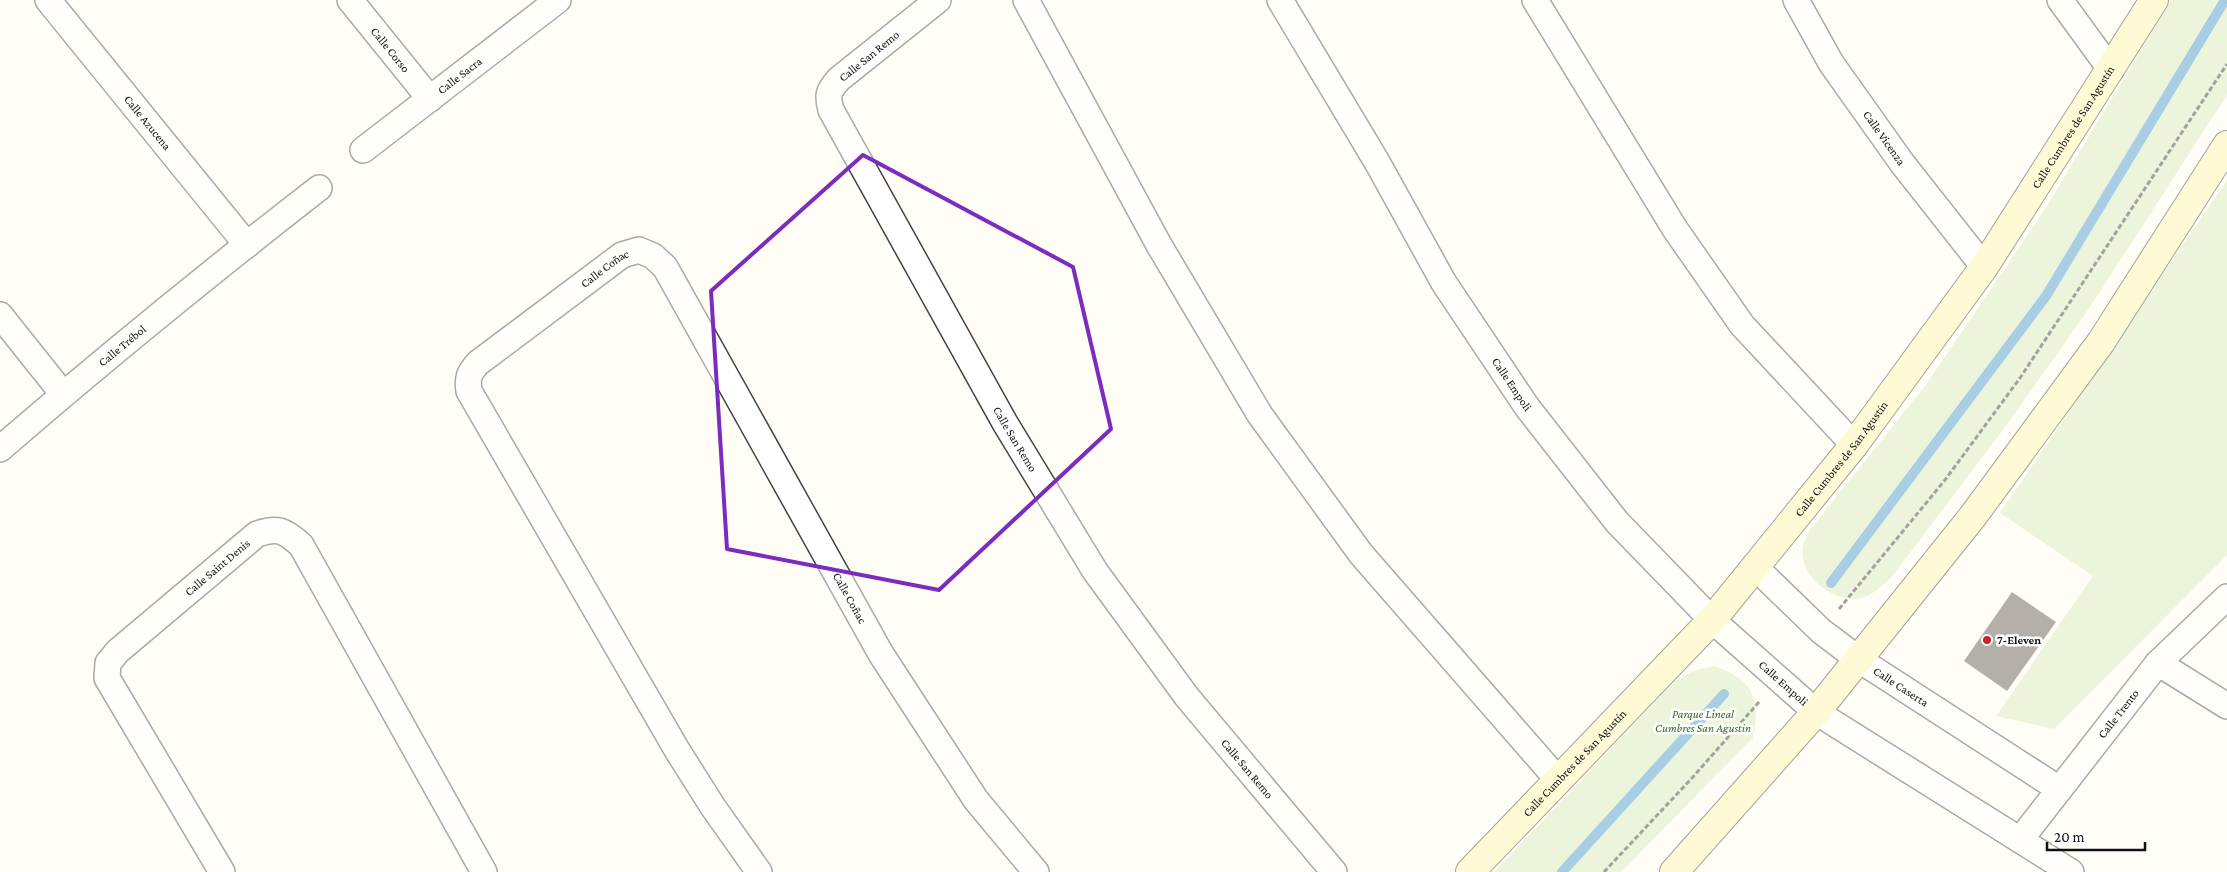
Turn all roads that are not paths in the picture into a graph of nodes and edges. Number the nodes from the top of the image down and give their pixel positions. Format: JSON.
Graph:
{"nodes":[{"id":1,"x":48,"y":0,"type":"edge"},
{"id":2,"x":350,"y":0,"type":"edge"},
{"id":3,"x":558,"y":0,"type":"edge"},
{"id":4,"x":938,"y":0,"type":"edge"},
{"id":5,"x":1026,"y":0,"type":"edge"},
{"id":6,"x":1280,"y":0,"type":"edge"},
{"id":7,"x":1534,"y":0,"type":"edge"},
{"id":8,"x":1796,"y":0,"type":"edge"},
{"id":9,"x":2060,"y":0,"type":"edge"},
{"id":10,"x":2154,"y":0,"type":"edge"},
{"id":11,"x":2111,"y":70,"type":"junction"},
{"id":12,"x":430,"y":99,"type":"junction"},
{"id":13,"x":2227,"y":145,"type":"edge"},
{"id":14,"x":363,"y":150,"type":"dead end"},
{"id":15,"x":319,"y":188,"type":"dead end"},
{"id":16,"x":247,"y":244,"type":"junction"},
{"id":17,"x":1984,"y":267,"type":"junction"},
{"id":18,"x":0,"y":315,"type":"edge"},
{"id":19,"x":63,"y":394,"type":"junction"},
{"id":20,"x":1854,"y":444,"type":"junction"},
{"id":21,"x":0,"y":449,"type":"edge"},
{"id":22,"x":1756,"y":568,"type":"junction"},
{"id":23,"x":2227,"y":597,"type":"edge"},
{"id":24,"x":1712,"y":620,"type":"junction"},
{"id":25,"x":1858,"y":659,"type":"junction"},
{"id":26,"x":2158,"y":663,"type":"junction"},
{"id":27,"x":2227,"y":706,"type":"edge"},
{"id":28,"x":1816,"y":712,"type":"junction"},
{"id":29,"x":1559,"y":782,"type":"junction"},
{"id":30,"x":2059,"y":789,"type":"junction"},
{"id":31,"x":2020,"y":840,"type":"junction"},
{"id":32,"x":222,"y":872,"type":"edge"},
{"id":33,"x":484,"y":872,"type":"edge"},
{"id":34,"x":759,"y":872,"type":"edge"},
{"id":35,"x":1036,"y":872,"type":"edge"},
{"id":36,"x":1334,"y":872,"type":"edge"},
{"id":37,"x":1470,"y":872,"type":"edge"},
{"id":38,"x":1674,"y":872,"type":"edge"},
{"id":39,"x":2071,"y":872,"type":"edge"}],
"edges":[{"from":1,"to":16,"type":"street","name":"Calle Azucena"},
{"from":2,"to":12,"type":"street","name":"Calle Corso"},
{"from":3,"to":12,"type":"street","name":"Calle Sacra"},
{"from":4,"to":36,"type":"street","name":"Calle San Remo"},
{"from":5,"to":29,"type":"street"},
{"from":6,"to":24,"type":"street","name":"Calle Empoli"},
{"from":7,"to":20,"type":"street"},
{"from":8,"to":17,"type":"street","name":"Calle Vicenza"},
{"from":9,"to":11,"type":"street"},
{"from":10,"to":11,"type":"street","name":"Calle Cumbres de San Agustín"},
{"from":11,"to":17,"type":"street","name":"Calle Cumbres de San Agustín"},
{"from":12,"to":14,"type":"street","name":"Calle Sacra"},
{"from":13,"to":25,"type":"street"},
{"from":15,"to":16,"type":"street"},
{"from":16,"to":19,"type":"street","name":"Calle Trébol"},
{"from":17,"to":20,"type":"street","name":"Calle Cumbres de San Agustín"},
{"from":18,"to":19,"type":"street"},
{"from":19,"to":21,"type":"street","name":"Calle Trébol"},
{"from":20,"to":22,"type":"street","name":"Calle Cumbres de San Agustín"},
{"from":22,"to":24,"type":"street","name":"Calle Cumbres de San Agustín"},
{"from":22,"to":25,"type":"street","name":"Calle Caserta"},
{"from":23,"to":26,"type":"street","name":"Calle Trento"},
{"from":24,"to":28,"type":"street","name":"Calle Empoli"},
{"from":24,"to":29,"type":"street","name":"Calle Cumbres de San Agustín"},
{"from":25,"to":28,"type":"street"},
{"from":25,"to":30,"type":"street","name":"Calle Caserta"},
{"from":26,"to":27,"type":"street"},
{"from":26,"to":30,"type":"street","name":"Calle Trento"},
{"from":28,"to":31,"type":"street"},
{"from":28,"to":38,"type":"street"},
{"from":29,"to":37,"type":"street","name":"Calle Cumbres de San Agustín"},
{"from":30,"to":31,"type":"street","name":"Calle Trento"},
{"from":31,"to":39,"type":"street"},
{"from":32,"to":33,"type":"street","name":"Calle Saint Denis"},
{"from":34,"to":35,"type":"street","name":"Calle Coñac"}]}
